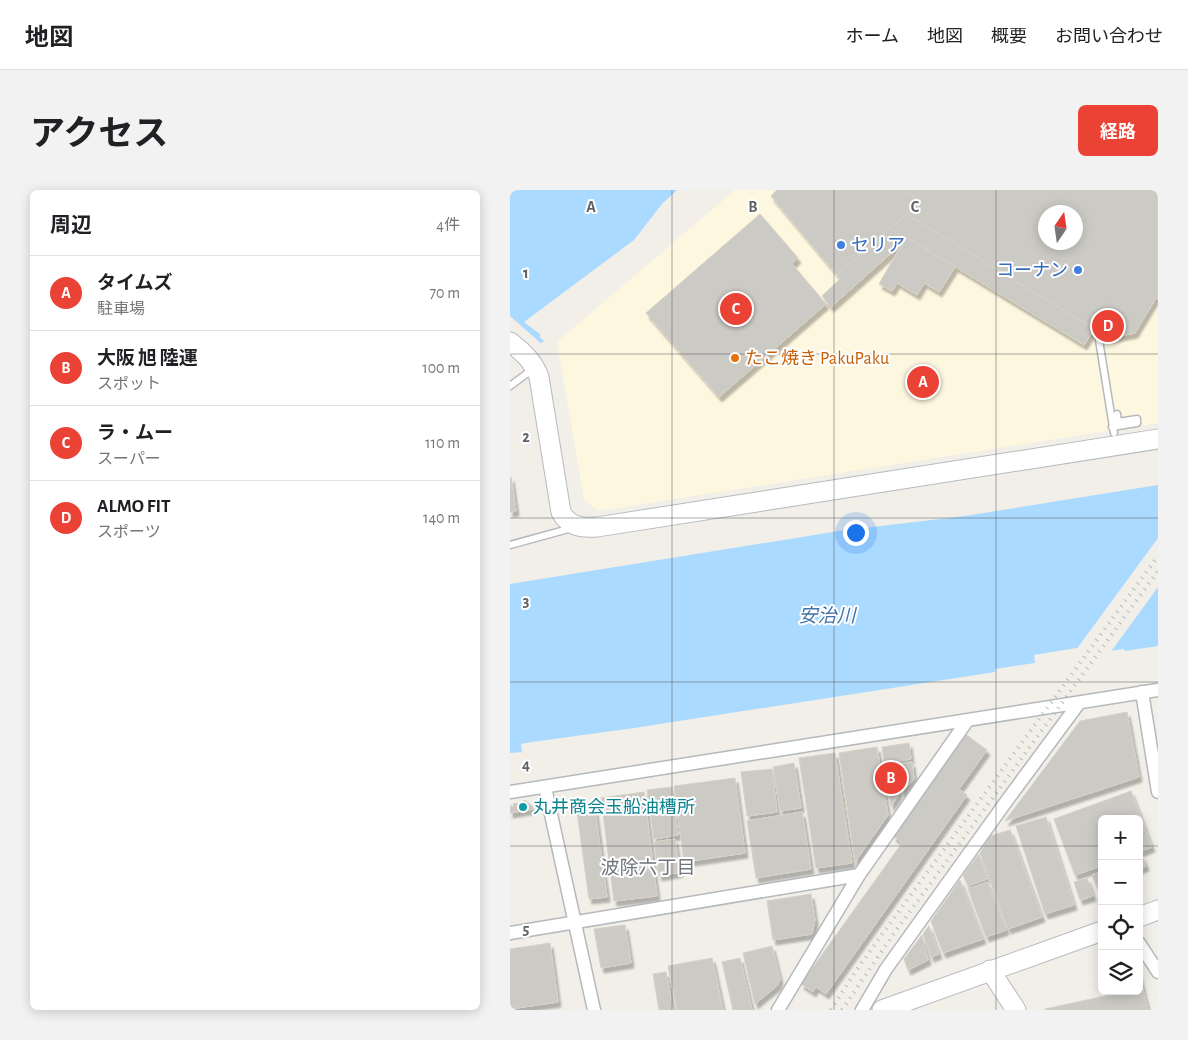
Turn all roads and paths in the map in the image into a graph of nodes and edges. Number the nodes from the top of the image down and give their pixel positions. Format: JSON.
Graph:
{"nodes":[{"id":1,"x":1099,"y":340,"type":"dead end"},
{"id":2,"x":510,"y":342,"type":"edge"},
{"id":3,"x":532,"y":362,"type":"junction"},
{"id":4,"x":510,"y":386,"type":"edge"},
{"id":5,"x":1117,"y":414,"type":"dead end"},
{"id":6,"x":1158,"y":439,"type":"edge"},
{"id":7,"x":578,"y":527,"type":"junction"},
{"id":8,"x":510,"y":545,"type":"edge"},
{"id":9,"x":1158,"y":690,"type":"edge"},
{"id":10,"x":1142,"y":692,"type":"junction"},
{"id":11,"x":1079,"y":704,"type":"junction"},
{"id":12,"x":967,"y":721,"type":"junction"},
{"id":13,"x":545,"y":787,"type":"junction"},
{"id":14,"x":510,"y":792,"type":"edge"},
{"id":15,"x":1158,"y":792,"type":"edge"},
{"id":16,"x":859,"y":876,"type":"junction"},
{"id":17,"x":1158,"y":910,"type":"edge"},
{"id":18,"x":1143,"y":916,"type":"edge"},
{"id":19,"x":575,"y":922,"type":"junction"},
{"id":20,"x":510,"y":932,"type":"edge"},
{"id":21,"x":1098,"y":932,"type":"edge"},
{"id":22,"x":1143,"y":949,"type":"edge"},
{"id":23,"x":990,"y":970,"type":"junction"},
{"id":24,"x":1158,"y":972,"type":"edge"},
{"id":25,"x":594,"y":1010,"type":"edge"},
{"id":26,"x":778,"y":1010,"type":"edge"},
{"id":27,"x":862,"y":1010,"type":"edge"},
{"id":28,"x":882,"y":1010,"type":"edge"},
{"id":29,"x":1016,"y":1010,"type":"edge"}],
"edges":[{"from":1,"to":5,"type":"lane"},
{"from":2,"to":3,"type":"street"},
{"from":3,"to":4,"type":"lane"},
{"from":3,"to":7,"type":"street"},
{"from":6,"to":7,"type":"street"},
{"from":7,"to":8,"type":"lane"},
{"from":9,"to":10,"type":"street"},
{"from":10,"to":11,"type":"street"},
{"from":10,"to":15,"type":"street"},
{"from":11,"to":12,"type":"street"},
{"from":11,"to":27,"type":"street"},
{"from":12,"to":13,"type":"street"},
{"from":12,"to":16,"type":"street"},
{"from":13,"to":14,"type":"street"},
{"from":13,"to":19,"type":"street"},
{"from":16,"to":19,"type":"street"},
{"from":16,"to":26,"type":"street"},
{"from":17,"to":18,"type":"street"},
{"from":19,"to":20,"type":"street"},
{"from":19,"to":25,"type":"street"},
{"from":21,"to":23,"type":"street"},
{"from":22,"to":24,"type":"street"},
{"from":23,"to":28,"type":"street"},
{"from":23,"to":29,"type":"street"}]}
